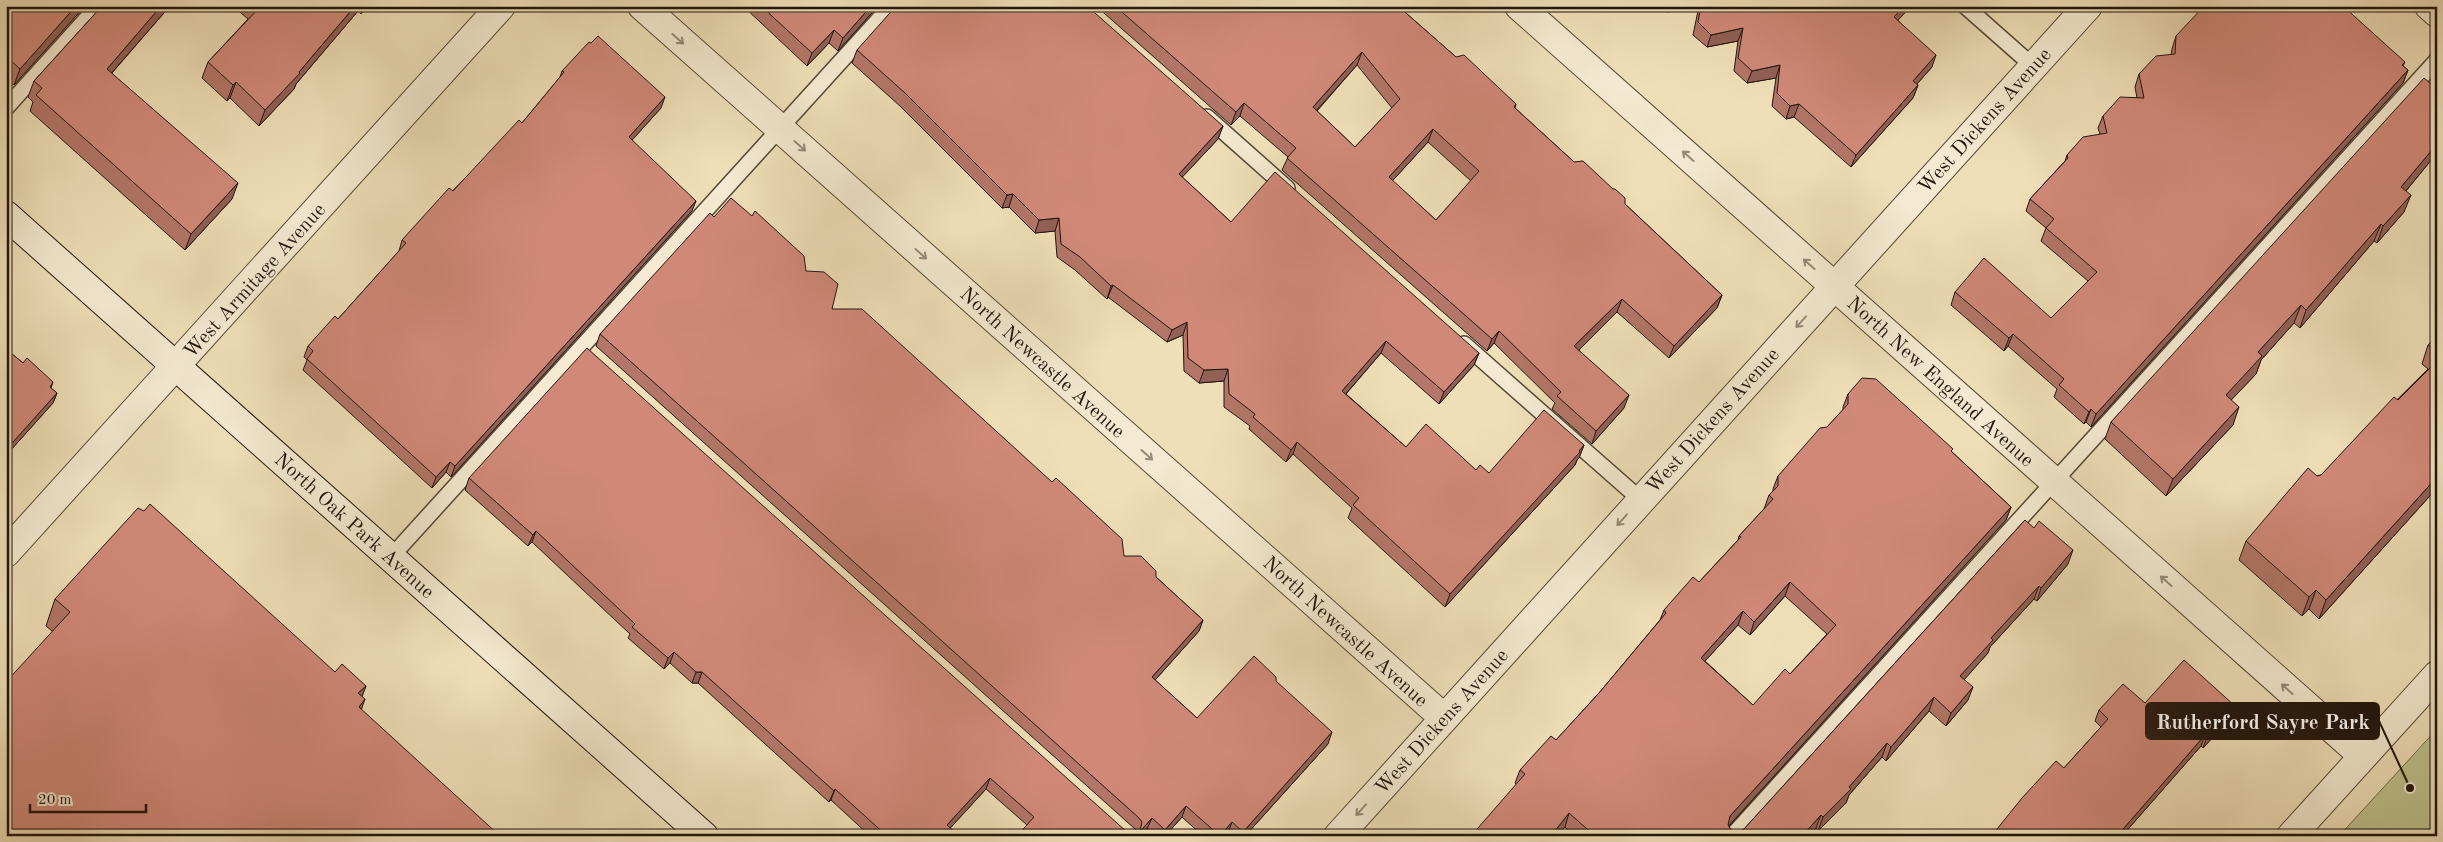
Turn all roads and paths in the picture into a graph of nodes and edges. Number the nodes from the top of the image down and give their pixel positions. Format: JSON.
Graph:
{"nodes":[{"id":1,"x":98,"y":6,"type":"edge"},
{"id":2,"x":501,"y":6,"type":"edge"},
{"id":3,"x":642,"y":6,"type":"edge"},
{"id":4,"x":891,"y":6,"type":"edge"},
{"id":5,"x":1519,"y":6,"type":"edge"},
{"id":6,"x":1965,"y":6,"type":"edge"},
{"id":7,"x":2088,"y":6,"type":"edge"},
{"id":8,"x":2429,"y":6,"type":"edge"},
{"id":9,"x":2437,"y":13,"type":"edge"},
{"id":10,"x":2437,"y":60,"type":"edge"},
{"id":11,"x":2033,"y":66,"type":"junction"},
{"id":12,"x":1194,"y":105,"type":"edge"},
{"id":13,"x":6,"y":108,"type":"edge"},
{"id":14,"x":780,"y":129,"type":"junction"},
{"id":15,"x":1298,"y":197,"type":"edge"},
{"id":16,"x":6,"y":215,"type":"edge"},
{"id":17,"x":1834,"y":286,"type":"junction"},
{"id":18,"x":1455,"y":336,"type":"edge"},
{"id":19,"x":582,"y":346,"type":"junction"},
{"id":20,"x":597,"y":359,"type":"edge"},
{"id":21,"x":176,"y":366,"type":"junction"},
{"id":22,"x":2054,"y":481,"type":"junction"},
{"id":23,"x":1641,"y":500,"type":"junction"},
{"id":24,"x":6,"y":553,"type":"edge"},
{"id":25,"x":391,"y":557,"type":"junction"},
{"id":26,"x":2437,"y":675,"type":"edge"},
{"id":27,"x":1444,"y":718,"type":"junction"},
{"id":28,"x":2363,"y":756,"type":"junction"},
{"id":29,"x":704,"y":836,"type":"edge"},
{"id":30,"x":1338,"y":836,"type":"edge"},
{"id":31,"x":1732,"y":836,"type":"edge"},
{"id":32,"x":2292,"y":836,"type":"edge"}],
"edges":[{"from":1,"to":13,"type":"lane"},
{"from":2,"to":21,"type":"street","name":"West Armitage Avenue"},
{"from":3,"to":14,"type":"street","name":"North Newcastle Avenue","one_way":true},
{"from":4,"to":14,"type":"lane"},
{"from":17,"to":5,"type":"street","name":"North New England Avenue","one_way":true},
{"from":6,"to":11,"type":"lane"},
{"from":7,"to":11,"type":"street","name":"West Dickens Avenue"},
{"from":8,"to":9,"type":"street"},
{"from":10,"to":22,"type":"lane"},
{"from":11,"to":17,"type":"street","name":"West Dickens Avenue"},
{"from":12,"to":15,"type":"lane"},
{"from":14,"to":19,"type":"lane"},
{"from":14,"to":27,"type":"street","name":"North Newcastle Avenue","one_way":true},
{"from":16,"to":21,"type":"street","name":"North Oak Park Avenue"},
{"from":17,"to":22,"type":"street","name":"North New England Avenue"},
{"from":17,"to":23,"type":"street","name":"West Dickens Avenue","one_way":true},
{"from":18,"to":23,"type":"lane"},
{"from":19,"to":20,"type":"lane"},
{"from":19,"to":25,"type":"lane"},
{"from":21,"to":24,"type":"street","name":"West Armitage Avenue"},
{"from":21,"to":25,"type":"street","name":"North Oak Park Avenue"},
{"from":28,"to":22,"type":"street","name":"North New England Avenue","one_way":true},
{"from":22,"to":31,"type":"lane"},
{"from":23,"to":27,"type":"street","name":"West Dickens Avenue","one_way":true},
{"from":25,"to":29,"type":"street","name":"North Oak Park Avenue"},
{"from":26,"to":28,"type":"street"},
{"from":27,"to":30,"type":"street","name":"West Dickens Avenue","one_way":true},
{"from":28,"to":32,"type":"street"}]}
